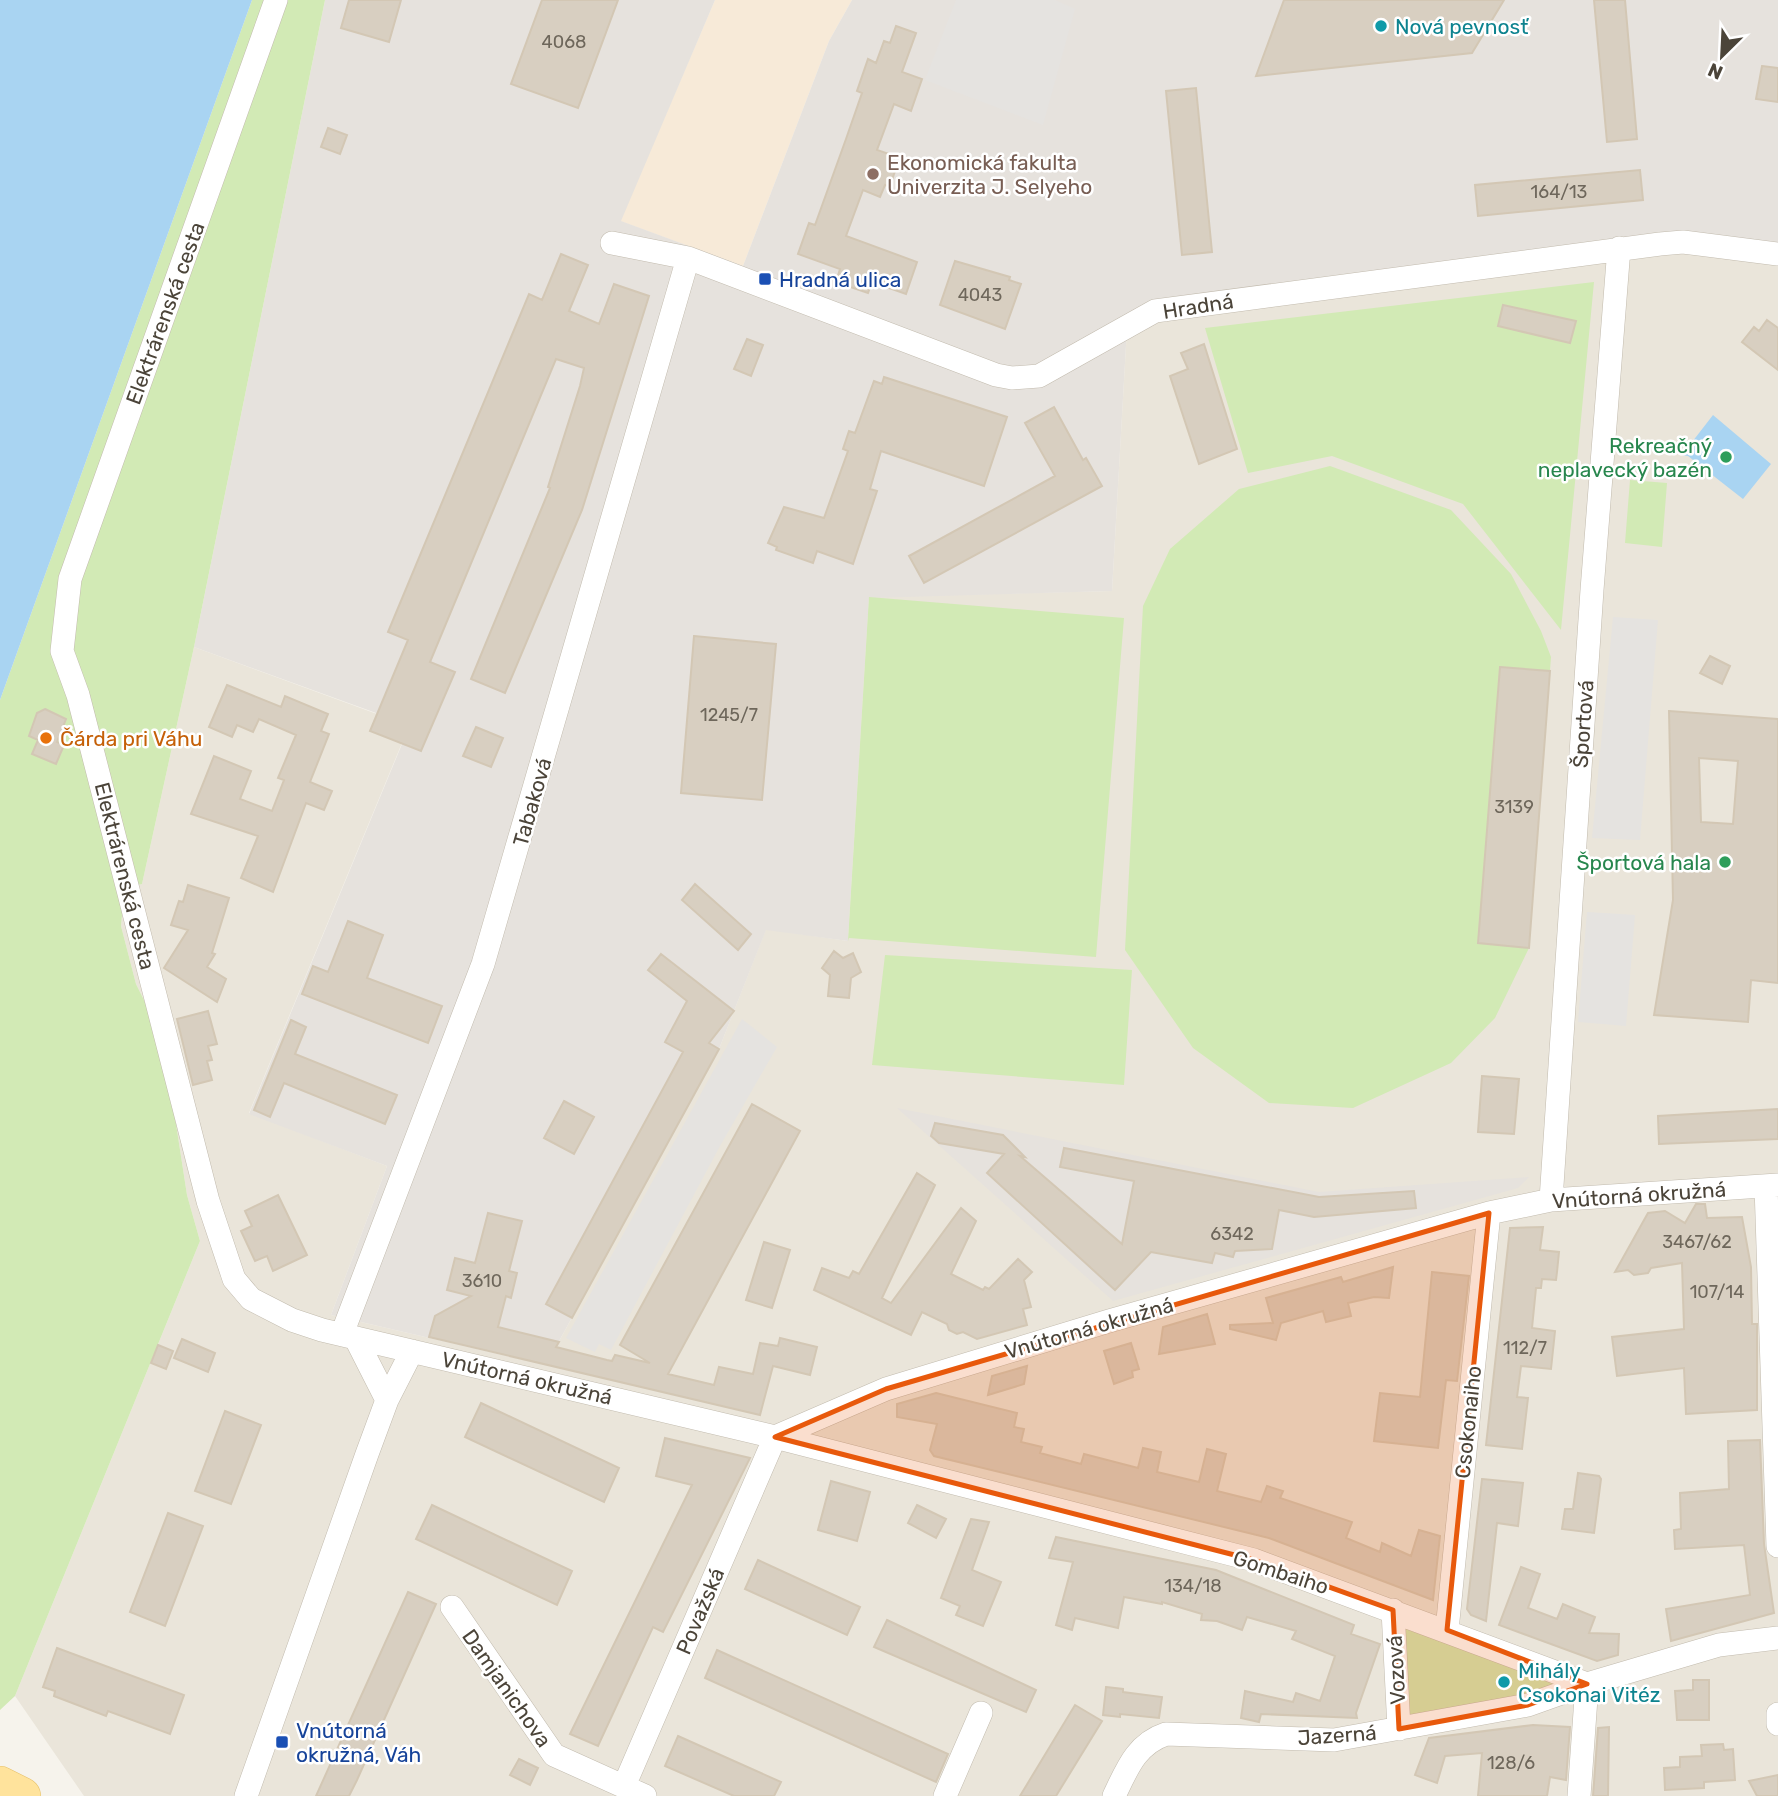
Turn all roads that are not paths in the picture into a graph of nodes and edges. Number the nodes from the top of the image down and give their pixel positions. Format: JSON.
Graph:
{"nodes":[{"id":1,"x":276,"y":0,"type":"edge"},
{"id":2,"x":612,"y":243,"type":"dead end"},
{"id":3,"x":1619,"y":248,"type":"junction"},
{"id":4,"x":1778,"y":254,"type":"edge"},
{"id":5,"x":688,"y":258,"type":"junction"},
{"id":6,"x":1772,"y":1185,"type":"edge"},
{"id":7,"x":1551,"y":1200,"type":"junction"},
{"id":8,"x":1489,"y":1213,"type":"junction"},
{"id":9,"x":349,"y":1337,"type":"junction"},
{"id":10,"x":412,"y":1351,"type":"junction"},
{"id":11,"x":387,"y":1400,"type":"junction"},
{"id":12,"x":775,"y":1437,"type":"junction"},
{"id":13,"x":1778,"y":1546,"type":"edge"},
{"id":14,"x":452,"y":1607,"type":"dead end"},
{"id":15,"x":1393,"y":1610,"type":"junction"},
{"id":16,"x":1447,"y":1630,"type":"junction"},
{"id":17,"x":1778,"y":1638,"type":"edge"},
{"id":18,"x":1587,"y":1684,"type":"junction"},
{"id":19,"x":981,"y":1713,"type":"dead end"},
{"id":20,"x":1778,"y":1714,"type":"edge"},
{"id":21,"x":1778,"y":1724,"type":"edge"},
{"id":22,"x":1399,"y":1729,"type":"junction"},
{"id":23,"x":0,"y":1785,"type":"edge"},
{"id":24,"x":624,"y":1786,"type":"junction"},
{"id":25,"x":0,"y":1791,"type":"edge"},
{"id":26,"x":6,"y":1796,"type":"edge"},
{"id":27,"x":22,"y":1796,"type":"edge"},
{"id":28,"x":246,"y":1796,"type":"edge"},
{"id":29,"x":645,"y":1796,"type":"edge"},
{"id":30,"x":945,"y":1796,"type":"edge"},
{"id":31,"x":1114,"y":1796,"type":"edge"},
{"id":32,"x":1579,"y":1796,"type":"edge"}],
"edges":[{"from":1,"to":9,"type":"street","name":"Elektrárenská cesta"},
{"from":2,"to":5,"type":"street","name":"Hradná"},
{"from":3,"to":4,"type":"street","name":"Hradná"},
{"from":3,"to":5,"type":"street","name":"Hradná"},
{"from":3,"to":7,"type":"street","name":"Športová"},
{"from":5,"to":9,"type":"street","name":"Tabaková"},
{"from":6,"to":7,"type":"street","name":"Vnútorná okružná"},
{"from":6,"to":13,"type":"street"},
{"from":7,"to":8,"type":"street","name":"Vnútorná okružná"},
{"from":8,"to":12,"type":"street","name":"Vnútorná okružná"},
{"from":8,"to":16,"type":"street","name":"Csokonaiho"},
{"from":9,"to":10,"type":"street","name":"Vnútorná okružná"},
{"from":9,"to":11,"type":"street"},
{"from":10,"to":11,"type":"street","name":"Vnútorná okružná"},
{"from":10,"to":12,"type":"street","name":"Vnútorná okružná"},
{"from":11,"to":28,"type":"street","name":"Vnútorná okružná"},
{"from":12,"to":15,"type":"street","name":"Gombaiho"},
{"from":12,"to":24,"type":"street","name":"Považská"},
{"from":14,"to":24,"type":"street","name":"Damjanichova"},
{"from":15,"to":16,"type":"street","name":"Gombaiho"},
{"from":15,"to":22,"type":"street","name":"Vozová"},
{"from":16,"to":18,"type":"street","name":"Gombaiho"},
{"from":17,"to":18,"type":"street"},
{"from":18,"to":22,"type":"street","name":"Jazerná"},
{"from":18,"to":32,"type":"street"},
{"from":19,"to":30,"type":"street"},
{"from":20,"to":21,"type":"street"},
{"from":22,"to":31,"type":"street","name":"Jazerná"},
{"from":23,"to":27,"type":"main road"},
{"from":24,"to":29,"type":"street","name":"Damjanichova"},
{"from":25,"to":26,"type":"main road"}]}
